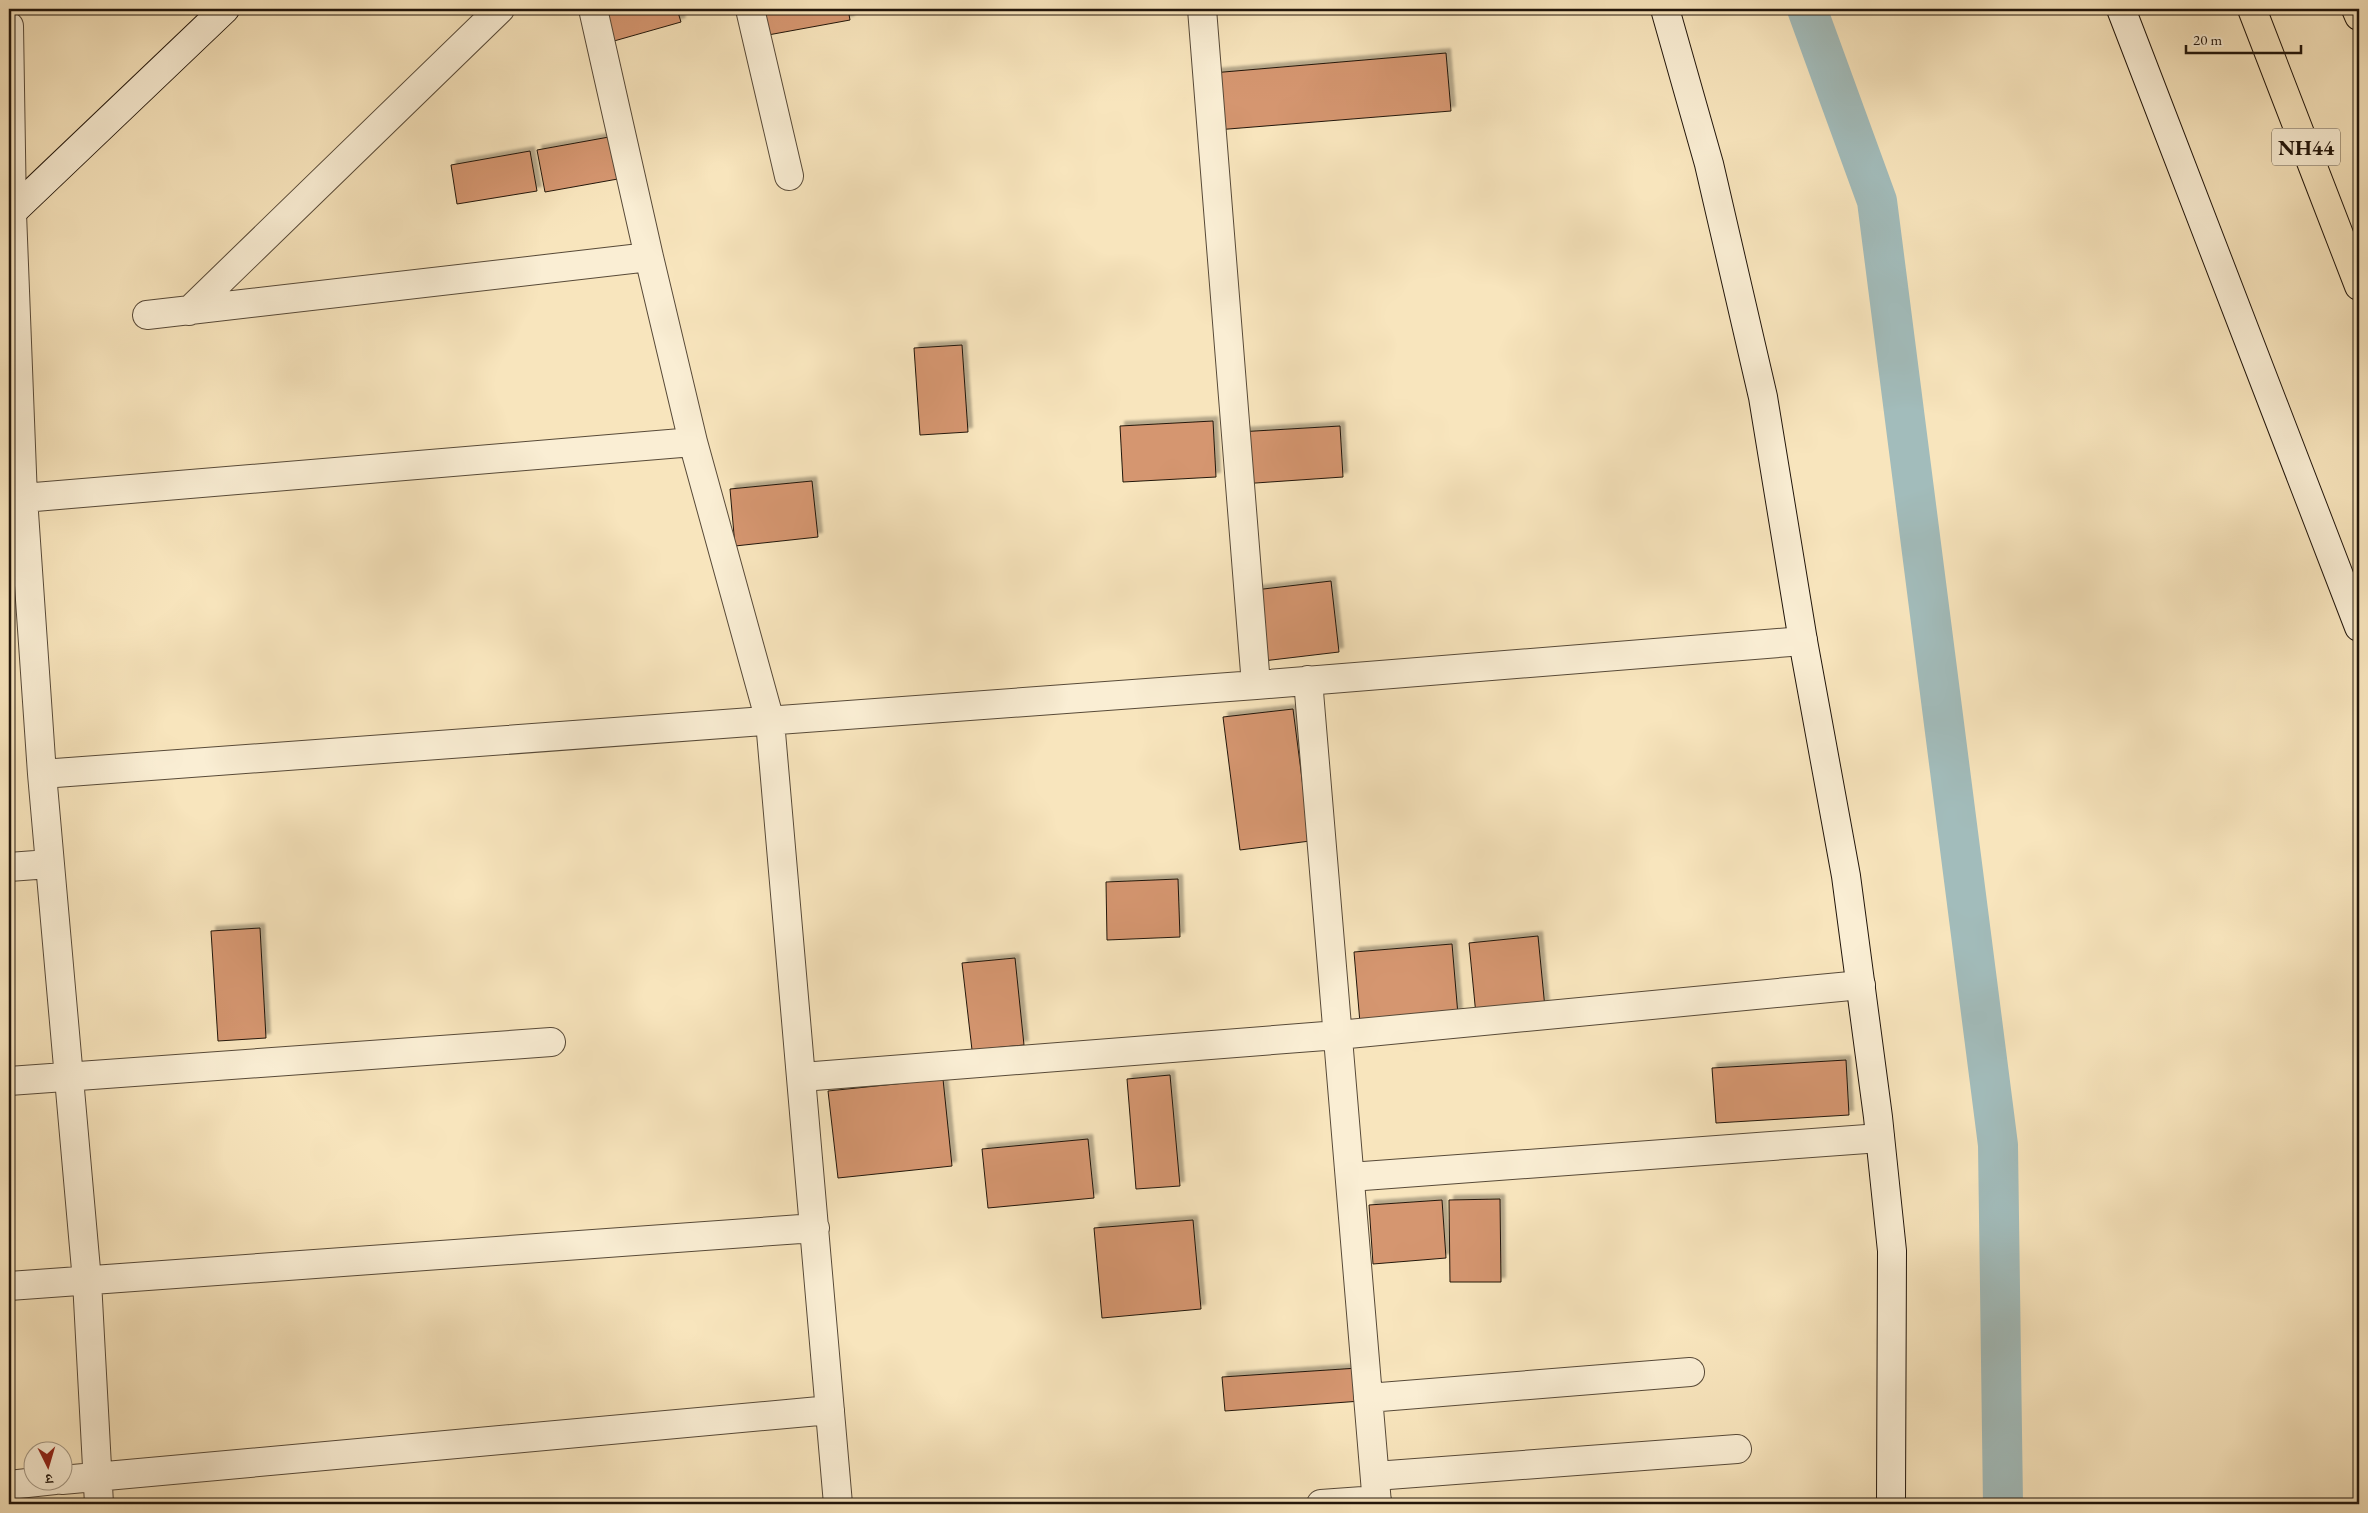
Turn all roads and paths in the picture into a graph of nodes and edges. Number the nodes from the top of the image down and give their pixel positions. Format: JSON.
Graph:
{"nodes":[{"id":1,"x":225,"y":9,"type":"edge"},
{"id":2,"x":500,"y":9,"type":"edge"},
{"id":3,"x":593,"y":9,"type":"edge"},
{"id":4,"x":750,"y":9,"type":"edge"},
{"id":5,"x":1202,"y":9,"type":"edge"},
{"id":6,"x":1665,"y":9,"type":"edge"},
{"id":7,"x":2121,"y":9,"type":"edge"},
{"id":8,"x":2252,"y":9,"type":"edge"},
{"id":9,"x":2356,"y":9,"type":"edge"},
{"id":10,"x":2359,"y":16,"type":"edge"},
{"id":11,"x":9,"y":37,"type":"edge"},
{"id":12,"x":790,"y":176,"type":"dead end"},
{"id":13,"x":10,"y":214,"type":"edge"},
{"id":14,"x":648,"y":257,"type":"junction"},
{"id":15,"x":2359,"y":286,"type":"edge"},
{"id":16,"x":189,"y":312,"type":"junction"},
{"id":17,"x":147,"y":315,"type":"dead end"},
{"id":18,"x":693,"y":442,"type":"junction"},
{"id":19,"x":23,"y":498,"type":"junction"},
{"id":20,"x":2359,"y":627,"type":"edge"},
{"id":21,"x":1803,"y":641,"type":"junction"},
{"id":22,"x":1308,"y":680,"type":"junction"},
{"id":23,"x":1256,"y":685,"type":"junction"},
{"id":24,"x":770,"y":721,"type":"junction"},
{"id":25,"x":42,"y":774,"type":"junction"},
{"id":26,"x":50,"y":864,"type":"junction"},
{"id":27,"x":9,"y":867,"type":"edge"},
{"id":28,"x":1861,"y":986,"type":"junction"},
{"id":29,"x":1338,"y":1035,"type":"junction"},
{"id":30,"x":551,"y":1042,"type":"dead end"},
{"id":31,"x":69,"y":1077,"type":"junction"},
{"id":32,"x":802,"y":1077,"type":"junction"},
{"id":33,"x":9,"y":1081,"type":"edge"},
{"id":34,"x":1880,"y":1138,"type":"junction"},
{"id":35,"x":1350,"y":1177,"type":"junction"},
{"id":36,"x":816,"y":1228,"type":"junction"},
{"id":37,"x":86,"y":1281,"type":"junction"},
{"id":38,"x":9,"y":1286,"type":"edge"},
{"id":39,"x":1690,"y":1372,"type":"dead end"},
{"id":40,"x":1368,"y":1398,"type":"junction"},
{"id":41,"x":830,"y":1410,"type":"junction"},
{"id":42,"x":1737,"y":1449,"type":"dead end"},
{"id":43,"x":96,"y":1476,"type":"junction"},
{"id":44,"x":72,"y":1479,"type":"edge"},
{"id":45,"x":22,"y":1484,"type":"edge"},
{"id":46,"x":9,"y":1485,"type":"edge"},
{"id":47,"x":1376,"y":1493,"type":"edge"},
{"id":48,"x":99,"y":1504,"type":"edge"},
{"id":49,"x":838,"y":1504,"type":"edge"},
{"id":50,"x":1321,"y":1504,"type":"edge"},
{"id":51,"x":1891,"y":1504,"type":"edge"}],
"edges":[{"from":1,"to":13,"type":"street"},
{"from":2,"to":16,"type":"street"},
{"from":3,"to":14,"type":"street"},
{"from":4,"to":12,"type":"street"},
{"from":5,"to":23,"type":"street"},
{"from":6,"to":21,"type":"street"},
{"from":7,"to":20,"type":"street"},
{"from":8,"to":15,"type":"highway","number":"NH44"},
{"from":9,"to":10,"type":"highway"},
{"from":11,"to":13,"type":"street"},
{"from":13,"to":19,"type":"street"},
{"from":14,"to":16,"type":"street"},
{"from":14,"to":18,"type":"street"},
{"from":16,"to":17,"type":"street"},
{"from":18,"to":19,"type":"street"},
{"from":18,"to":24,"type":"street"},
{"from":19,"to":25,"type":"street"},
{"from":21,"to":22,"type":"street"},
{"from":21,"to":28,"type":"street"},
{"from":22,"to":23,"type":"street"},
{"from":22,"to":29,"type":"street"},
{"from":23,"to":24,"type":"street"},
{"from":24,"to":25,"type":"street"},
{"from":24,"to":32,"type":"street"},
{"from":25,"to":26,"type":"street"},
{"from":26,"to":27,"type":"street"},
{"from":26,"to":31,"type":"street"},
{"from":28,"to":29,"type":"street"},
{"from":28,"to":34,"type":"street"},
{"from":29,"to":32,"type":"street"},
{"from":29,"to":35,"type":"street"},
{"from":30,"to":31,"type":"street"},
{"from":31,"to":33,"type":"street"},
{"from":31,"to":37,"type":"street"},
{"from":32,"to":36,"type":"street"},
{"from":34,"to":35,"type":"street"},
{"from":34,"to":51,"type":"street"},
{"from":35,"to":40,"type":"street"},
{"from":36,"to":37,"type":"street"},
{"from":36,"to":41,"type":"street"},
{"from":37,"to":38,"type":"street"},
{"from":37,"to":43,"type":"street"},
{"from":39,"to":40,"type":"street"},
{"from":40,"to":47,"type":"street"},
{"from":41,"to":43,"type":"street"},
{"from":41,"to":49,"type":"street"},
{"from":42,"to":47,"type":"street"},
{"from":43,"to":44,"type":"street"},
{"from":43,"to":48,"type":"street"},
{"from":45,"to":46,"type":"street"},
{"from":47,"to":50,"type":"street"}]}
